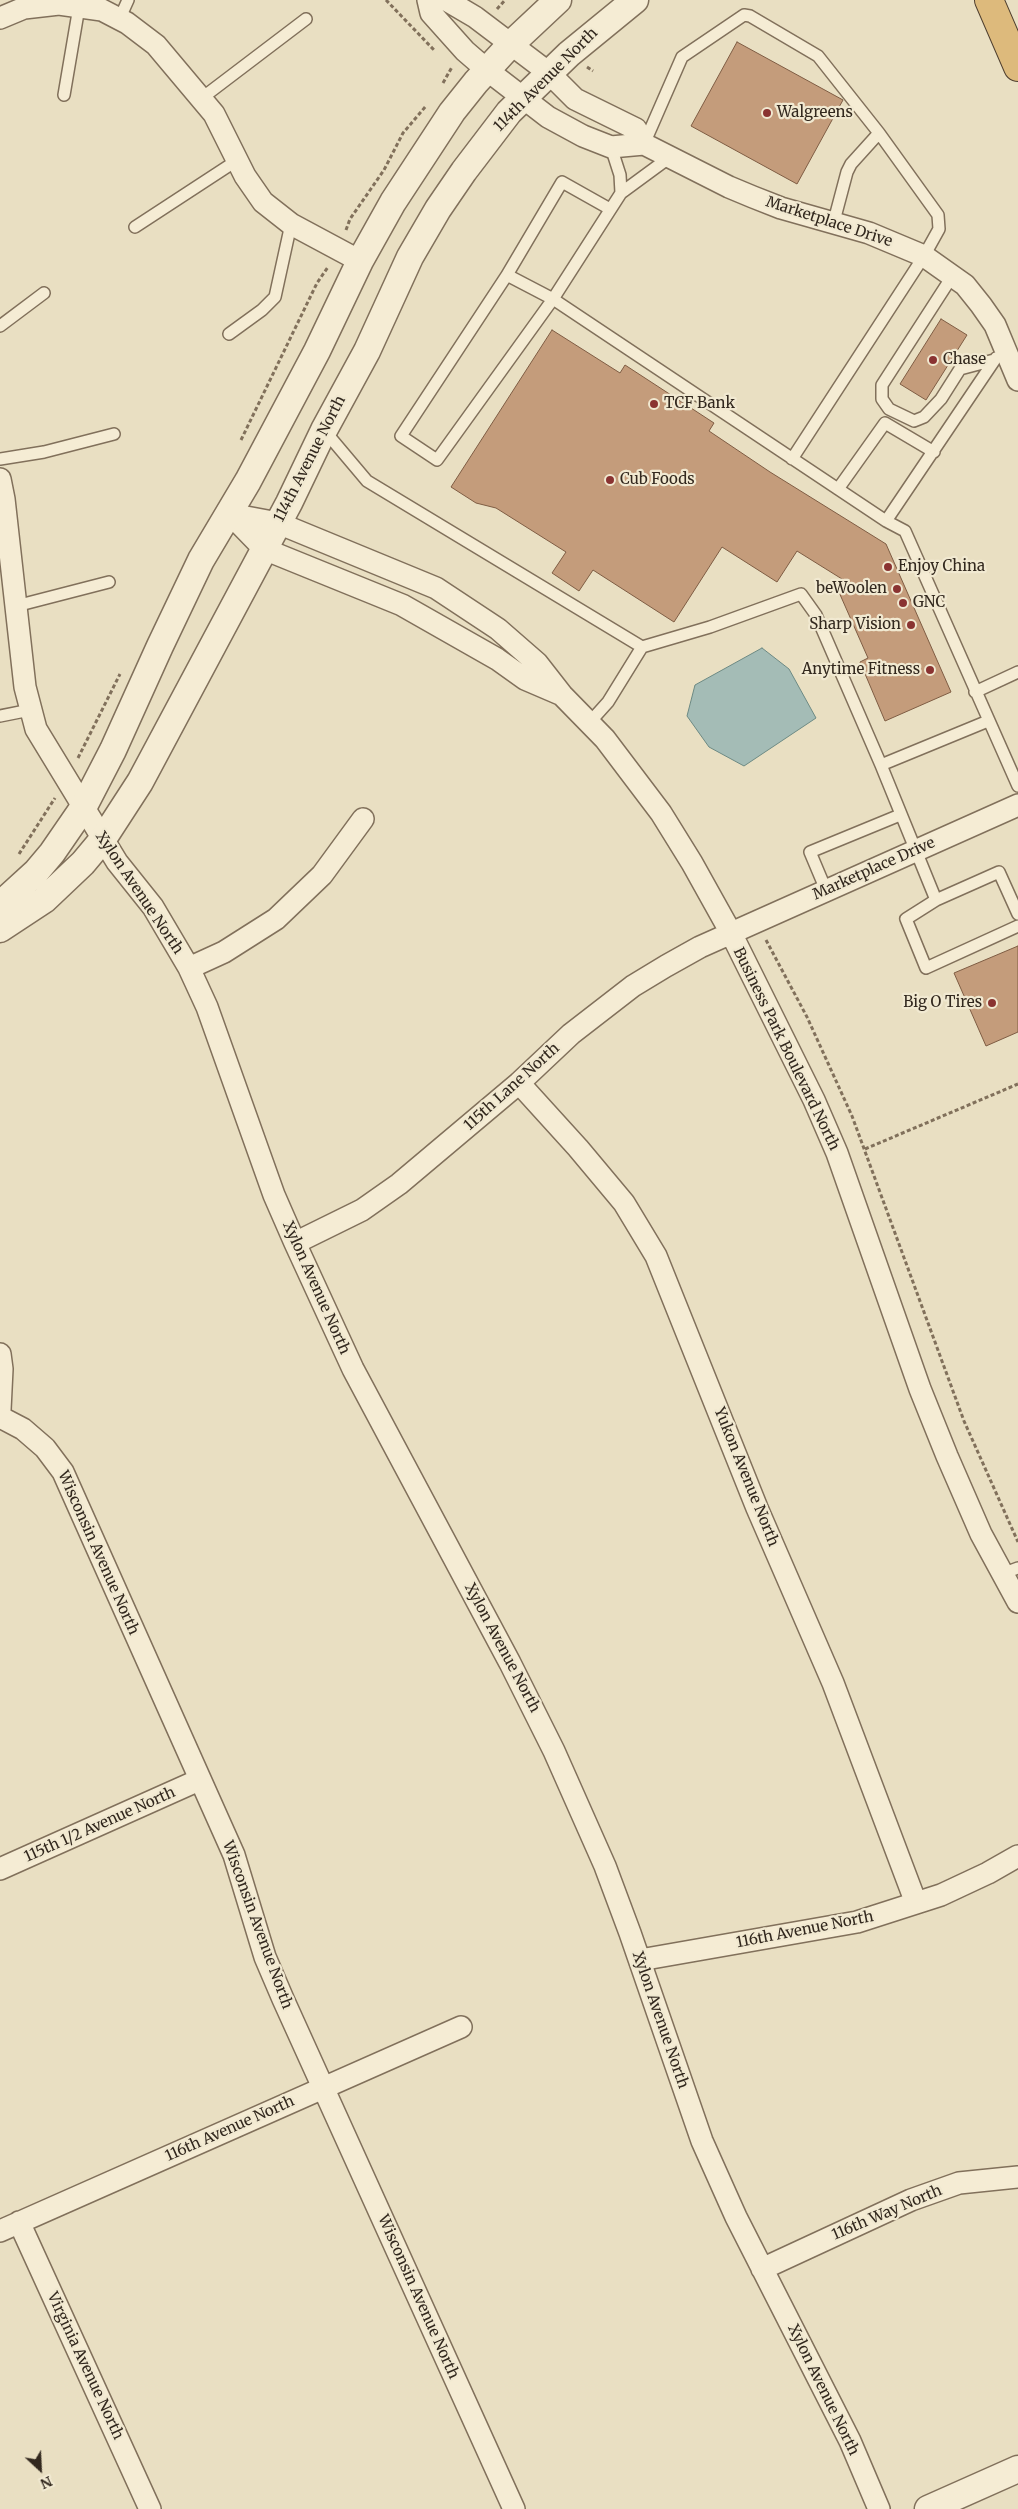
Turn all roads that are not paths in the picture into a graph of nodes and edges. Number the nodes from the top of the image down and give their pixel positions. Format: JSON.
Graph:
{"nodes":[{"id":1,"x":128,"y":0,"type":"edge"},
{"id":2,"x":428,"y":0,"type":"edge"},
{"id":3,"x":446,"y":0,"type":"edge"},
{"id":4,"x":558,"y":0,"type":"edge"},
{"id":5,"x":635,"y":0,"type":"edge"},
{"id":6,"x":989,"y":0,"type":"edge"},
{"id":7,"x":65,"y":4,"type":"edge"},
{"id":8,"x":0,"y":18,"type":"edge"},
{"id":9,"x":119,"y":20,"type":"junction"},
{"id":10,"x":306,"y":20,"type":"dead end"},
{"id":11,"x":510,"y":44,"type":"junction"},
{"id":12,"x":1018,"y":68,"type":"edge"},
{"id":13,"x":487,"y":70,"type":"junction"},
{"id":14,"x":549,"y":73,"type":"junction"},
{"id":15,"x":64,"y":95,"type":"dead end"},
{"id":16,"x":202,"y":98,"type":"junction"},
{"id":17,"x":523,"y":99,"type":"junction"},
{"id":18,"x":879,"y":133,"type":"junction"},
{"id":19,"x":644,"y":144,"type":"junction"},
{"id":20,"x":611,"y":147,"type":"junction"},
{"id":21,"x":670,"y":157,"type":"junction"},
{"id":22,"x":236,"y":161,"type":"junction"},
{"id":23,"x":622,"y":193,"type":"junction"},
{"id":24,"x":610,"y":209,"type":"junction"},
{"id":25,"x":834,"y":221,"type":"junction"},
{"id":26,"x":291,"y":224,"type":"junction"},
{"id":27,"x":135,"y":227,"type":"dead end"},
{"id":28,"x":924,"y":256,"type":"junction"},
{"id":29,"x":360,"y":261,"type":"junction"},
{"id":30,"x":508,"y":275,"type":"junction"},
{"id":31,"x":953,"y":275,"type":"junction"},
{"id":32,"x":44,"y":293,"type":"dead end"},
{"id":33,"x":554,"y":299,"type":"junction"},
{"id":34,"x":0,"y":326,"type":"edge"},
{"id":35,"x":229,"y":334,"type":"dead end"},
{"id":36,"x":999,"y":353,"type":"junction"},
{"id":37,"x":1018,"y":380,"type":"edge"},
{"id":38,"x":324,"y":430,"type":"junction"},
{"id":39,"x":114,"y":434,"type":"dead end"},
{"id":40,"x":934,"y":452,"type":"junction"},
{"id":41,"x":0,"y":459,"type":"edge"},
{"id":42,"x":792,"y":459,"type":"junction"},
{"id":43,"x":0,"y":479,"type":"edge"},
{"id":44,"x":838,"y":489,"type":"junction"},
{"id":45,"x":230,"y":514,"type":"junction"},
{"id":46,"x":886,"y":521,"type":"junction"},
{"id":47,"x":278,"y":523,"type":"junction"},
{"id":48,"x":264,"y":549,"type":"junction"},
{"id":49,"x":5,"y":554,"type":"edge"},
{"id":50,"x":109,"y":582,"type":"dead end"},
{"id":51,"x":16,"y":606,"type":"junction"},
{"id":52,"x":642,"y":647,"type":"junction"},
{"id":53,"x":1018,"y":672,"type":"edge"},
{"id":54,"x":975,"y":692,"type":"junction"},
{"id":55,"x":562,"y":695,"type":"junction"},
{"id":56,"x":30,"y":710,"type":"junction"},
{"id":57,"x":0,"y":716,"type":"edge"},
{"id":58,"x":988,"y":721,"type":"junction"},
{"id":59,"x":590,"y":722,"type":"junction"},
{"id":60,"x":881,"y":764,"type":"junction"},
{"id":61,"x":1018,"y":786,"type":"edge"},
{"id":62,"x":1018,"y":805,"type":"edge"},
{"id":63,"x":83,"y":808,"type":"junction"},
{"id":64,"x":900,"y":814,"type":"junction"},
{"id":65,"x":363,"y":819,"type":"dead end"},
{"id":66,"x":103,"y":838,"type":"junction"},
{"id":67,"x":916,"y":850,"type":"junction"},
{"id":68,"x":826,"y":890,"type":"junction"},
{"id":69,"x":936,"y":900,"type":"junction"},
{"id":70,"x":0,"y":905,"type":"edge"},
{"id":71,"x":1018,"y":914,"type":"edge"},
{"id":72,"x":1018,"y":926,"type":"edge"},
{"id":73,"x":0,"y":930,"type":"edge"},
{"id":74,"x":731,"y":933,"type":"junction"},
{"id":75,"x":189,"y":968,"type":"junction"},
{"id":76,"x":519,"y":1083,"type":"junction"},
{"id":77,"x":295,"y":1243,"type":"junction"},
{"id":78,"x":0,"y":1354,"type":"edge"},
{"id":79,"x":0,"y":1410,"type":"edge"},
{"id":80,"x":0,"y":1417,"type":"edge"},
{"id":81,"x":1010,"y":1571,"type":"edge"},
{"id":82,"x":1018,"y":1602,"type":"edge"},
{"id":83,"x":199,"y":1780,"type":"junction"},
{"id":84,"x":1018,"y":1856,"type":"edge"},
{"id":85,"x":0,"y":1869,"type":"edge"},
{"id":86,"x":916,"y":1903,"type":"junction"},
{"id":87,"x":640,"y":1960,"type":"junction"},
{"id":88,"x":461,"y":2027,"type":"dead end"},
{"id":89,"x":323,"y":2088,"type":"junction"},
{"id":90,"x":1018,"y":2177,"type":"edge"},
{"id":91,"x":19,"y":2222,"type":"junction"},
{"id":92,"x":0,"y":2231,"type":"edge"},
{"id":93,"x":762,"y":2269,"type":"junction"},
{"id":94,"x":1018,"y":2470,"type":"edge"},
{"id":95,"x":150,"y":2509,"type":"edge"},
{"id":96,"x":514,"y":2509,"type":"edge"},
{"id":97,"x":879,"y":2509,"type":"edge"},
{"id":98,"x":928,"y":2509,"type":"edge"}],
"edges":[{"from":1,"to":9,"type":"lane"},
{"from":2,"to":13,"type":"street"},
{"from":3,"to":11,"type":"street","name":"Marketplace Drive"},
{"from":4,"to":11,"type":"street"},
{"from":5,"to":14,"type":"street","name":"114th Avenue North"},
{"from":6,"to":12,"type":"highway"},
{"from":7,"to":8,"type":"street"},
{"from":7,"to":9,"type":"street"},
{"from":7,"to":15,"type":"lane"},
{"from":9,"to":16,"type":"street"},
{"from":10,"to":16,"type":"lane"},
{"from":11,"to":13,"type":"street"},
{"from":11,"to":14,"type":"street","name":"Marketplace Drive"},
{"from":13,"to":17,"type":"street"},
{"from":13,"to":29,"type":"street"},
{"from":14,"to":17,"type":"street","name":"114th Avenue North"},
{"from":14,"to":19,"type":"street","name":"Marketplace Drive"},
{"from":16,"to":22,"type":"street"},
{"from":17,"to":20,"type":"street"},
{"from":17,"to":38,"type":"street","name":"114th Avenue North"},
{"from":18,"to":19,"type":"lane"},
{"from":18,"to":25,"type":"lane"},
{"from":18,"to":28,"type":"lane"},
{"from":19,"to":20,"type":"street"},
{"from":19,"to":21,"type":"street","name":"Marketplace Drive"},
{"from":20,"to":23,"type":"lane"},
{"from":21,"to":23,"type":"lane"},
{"from":21,"to":25,"type":"street","name":"Marketplace Drive"},
{"from":22,"to":26,"type":"street"},
{"from":22,"to":27,"type":"lane"},
{"from":23,"to":24,"type":"lane"},
{"from":24,"to":30,"type":"lane"},
{"from":24,"to":33,"type":"lane"},
{"from":25,"to":28,"type":"street","name":"Marketplace Drive"},
{"from":26,"to":29,"type":"street"},
{"from":26,"to":35,"type":"lane"},
{"from":28,"to":31,"type":"street","name":"Marketplace Drive"},
{"from":28,"to":42,"type":"lane"},
{"from":29,"to":45,"type":"street"},
{"from":30,"to":33,"type":"lane"},
{"from":30,"to":33,"type":"lane"},
{"from":31,"to":36,"type":"street","name":"Marketplace Drive"},
{"from":31,"to":36,"type":"lane"},
{"from":32,"to":34,"type":"lane"},
{"from":33,"to":42,"type":"lane"},
{"from":36,"to":37,"type":"street","name":"Marketplace Drive"},
{"from":36,"to":40,"type":"lane"},
{"from":38,"to":47,"type":"street","name":"114th Avenue North"},
{"from":38,"to":52,"type":"lane"},
{"from":39,"to":41,"type":"lane"},
{"from":40,"to":44,"type":"lane"},
{"from":40,"to":46,"type":"lane"},
{"from":42,"to":44,"type":"lane"},
{"from":43,"to":49,"type":"street","name":"Xylon Avenue North"},
{"from":44,"to":46,"type":"lane"},
{"from":45,"to":47,"type":"street","name":"Business Park Boulevard North"},
{"from":45,"to":48,"type":"street","name":"Business Park Boulevard North"},
{"from":45,"to":63,"type":"street"},
{"from":46,"to":54,"type":"lane"},
{"from":47,"to":48,"type":"street","name":"114th Avenue North"},
{"from":47,"to":55,"type":"street","name":"Business Park Boulevard North"},
{"from":48,"to":55,"type":"street","name":"Business Park Boulevard North"},
{"from":48,"to":66,"type":"street","name":"114th Avenue North"},
{"from":49,"to":51,"type":"street","name":"Xylon Avenue North"},
{"from":50,"to":51,"type":"lane"},
{"from":51,"to":56,"type":"street","name":"Xylon Avenue North"},
{"from":52,"to":59,"type":"lane"},
{"from":52,"to":60,"type":"lane"},
{"from":53,"to":54,"type":"lane"},
{"from":54,"to":58,"type":"lane"},
{"from":55,"to":59,"type":"street","name":"Business Park Boulevard North"},
{"from":56,"to":57,"type":"lane"},
{"from":56,"to":63,"type":"street","name":"Xylon Avenue North"},
{"from":58,"to":60,"type":"lane"},
{"from":58,"to":61,"type":"lane"},
{"from":59,"to":74,"type":"street","name":"Business Park Boulevard North"},
{"from":60,"to":64,"type":"lane"},
{"from":62,"to":67,"type":"street","name":"Marketplace Drive"},
{"from":63,"to":66,"type":"street","name":"Xylon Avenue North"},
{"from":63,"to":70,"type":"street"},
{"from":64,"to":67,"type":"lane"},
{"from":64,"to":68,"type":"lane"},
{"from":65,"to":75,"type":"street"},
{"from":66,"to":73,"type":"street","name":"114th Avenue North"},
{"from":66,"to":75,"type":"street","name":"Xylon Avenue North"},
{"from":67,"to":68,"type":"street","name":"Marketplace Drive"},
{"from":67,"to":69,"type":"lane"},
{"from":68,"to":74,"type":"street","name":"Marketplace Drive"},
{"from":69,"to":71,"type":"lane"},
{"from":69,"to":72,"type":"lane"},
{"from":74,"to":76,"type":"street","name":"115th Lane North"},
{"from":74,"to":81,"type":"street","name":"Business Park Boulevard North"},
{"from":75,"to":77,"type":"street","name":"Xylon Avenue North"},
{"from":76,"to":77,"type":"street","name":"115th Lane North"},
{"from":76,"to":86,"type":"street","name":"Yukon Avenue North"},
{"from":77,"to":87,"type":"street","name":"Xylon Avenue North"},
{"from":78,"to":79,"type":"street"},
{"from":80,"to":83,"type":"street","name":"Wisconsin Avenue North"},
{"from":81,"to":82,"type":"street","name":"Business Park Boulevard North"},
{"from":83,"to":85,"type":"street","name":"115th 1/2 Avenue North"},
{"from":83,"to":89,"type":"street","name":"Wisconsin Avenue North"},
{"from":84,"to":86,"type":"street","name":"116th Avenue North"},
{"from":86,"to":87,"type":"street","name":"116th Avenue North"},
{"from":87,"to":93,"type":"street","name":"Xylon Avenue North"},
{"from":88,"to":89,"type":"street","name":"116th Avenue North"},
{"from":89,"to":91,"type":"street","name":"116th Avenue North"},
{"from":89,"to":96,"type":"street","name":"Wisconsin Avenue North"},
{"from":90,"to":93,"type":"street","name":"116th Way North"},
{"from":91,"to":92,"type":"street","name":"116th Avenue North"},
{"from":91,"to":95,"type":"street","name":"Virginia Avenue North"},
{"from":93,"to":97,"type":"street","name":"Xylon Avenue North"},
{"from":94,"to":98,"type":"street"}]}
